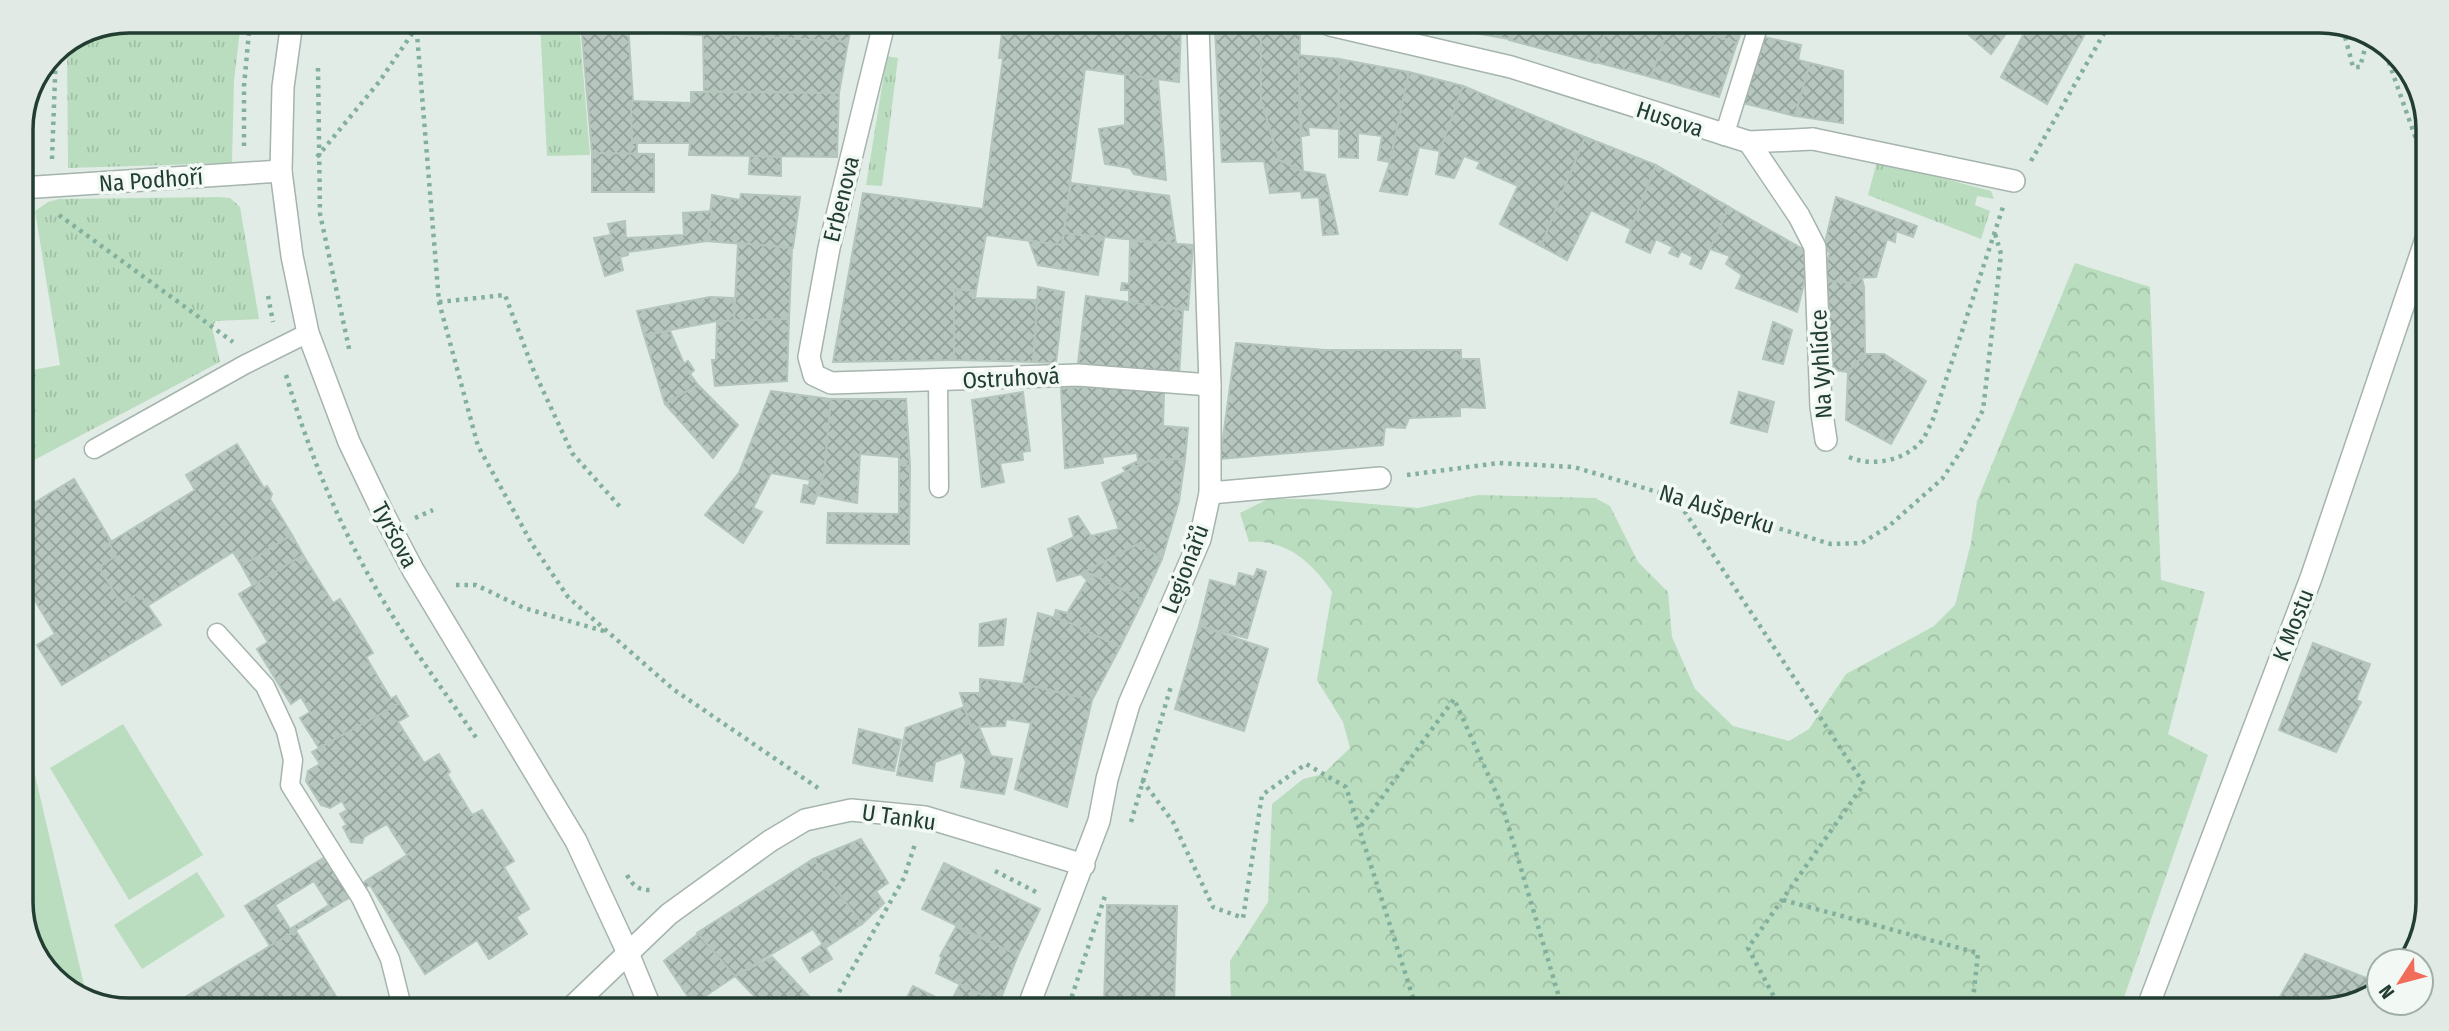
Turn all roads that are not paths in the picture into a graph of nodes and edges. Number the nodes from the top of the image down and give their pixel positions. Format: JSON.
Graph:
{"nodes":[{"id":1,"x":290,"y":33,"type":"edge"},
{"id":2,"x":882,"y":33,"type":"edge"},
{"id":3,"x":1198,"y":33,"type":"edge"},
{"id":4,"x":1364,"y":33,"type":"edge"},
{"id":5,"x":1756,"y":33,"type":"edge"},
{"id":6,"x":1724,"y":136,"type":"junction"},
{"id":7,"x":1749,"y":142,"type":"junction"},
{"id":8,"x":281,"y":171,"type":"junction"},
{"id":9,"x":2014,"y":181,"type":"road end"},
{"id":10,"x":34,"y":187,"type":"edge"},
{"id":11,"x":2416,"y":268,"type":"edge"},
{"id":12,"x":308,"y":333,"type":"junction"},
{"id":13,"x":814,"y":375,"type":"joint"},
{"id":14,"x":938,"y":381,"type":"junction"},
{"id":15,"x":1210,"y":385,"type":"junction"},
{"id":16,"x":1826,"y":440,"type":"road end"},
{"id":17,"x":94,"y":449,"type":"dead end"},
{"id":18,"x":1380,"y":478,"type":"road end"},
{"id":19,"x":939,"y":488,"type":"dead end"},
{"id":20,"x":1210,"y":493,"type":"junction"},
{"id":21,"x":218,"y":633,"type":"dead end"},
{"id":22,"x":1084,"y":865,"type":"junction"},
{"id":23,"x":628,"y":953,"type":"junction"},
{"id":24,"x":402,"y":998,"type":"edge"},
{"id":25,"x":581,"y":998,"type":"edge"},
{"id":26,"x":647,"y":998,"type":"edge"},
{"id":27,"x":1032,"y":998,"type":"edge"},
{"id":28,"x":2151,"y":998,"type":"edge"}],
"edges":[{"from":1,"to":8,"type":"street","name":"Tyršova"},
{"from":2,"to":13,"type":"street","name":"Erbenova"},
{"from":3,"to":15,"type":"street","name":"Legionářů"},
{"from":4,"to":6,"type":"street","name":"Husova"},
{"from":5,"to":6,"type":"lane"},
{"from":6,"to":7,"type":"street","name":"Husova"},
{"from":7,"to":9,"type":"street","name":"Husova"},
{"from":7,"to":16,"type":"street","name":"Na Vyhlídce"},
{"from":8,"to":10,"type":"street","name":"Na Podhoří"},
{"from":8,"to":12,"type":"street","name":"Tyršova"},
{"from":11,"to":28,"type":"street","name":"K Mostu"},
{"from":12,"to":17,"type":"lane"},
{"from":12,"to":23,"type":"street","name":"Tyršova"},
{"from":13,"to":14,"type":"street","name":"Ostruhová"},
{"from":14,"to":15,"type":"street","name":"Ostruhová"},
{"from":14,"to":19,"type":"lane"},
{"from":15,"to":20,"type":"street","name":"Legionářů"},
{"from":18,"to":20,"type":"street"},
{"from":20,"to":22,"type":"street","name":"Legionářů"},
{"from":21,"to":24,"type":"lane"},
{"from":22,"to":23,"type":"street","name":"U Tanku"},
{"from":22,"to":27,"type":"street","name":"Legionářů"},
{"from":23,"to":25,"type":"street","name":"U Tanku"},
{"from":23,"to":26,"type":"street","name":"Tyršova"}]}
